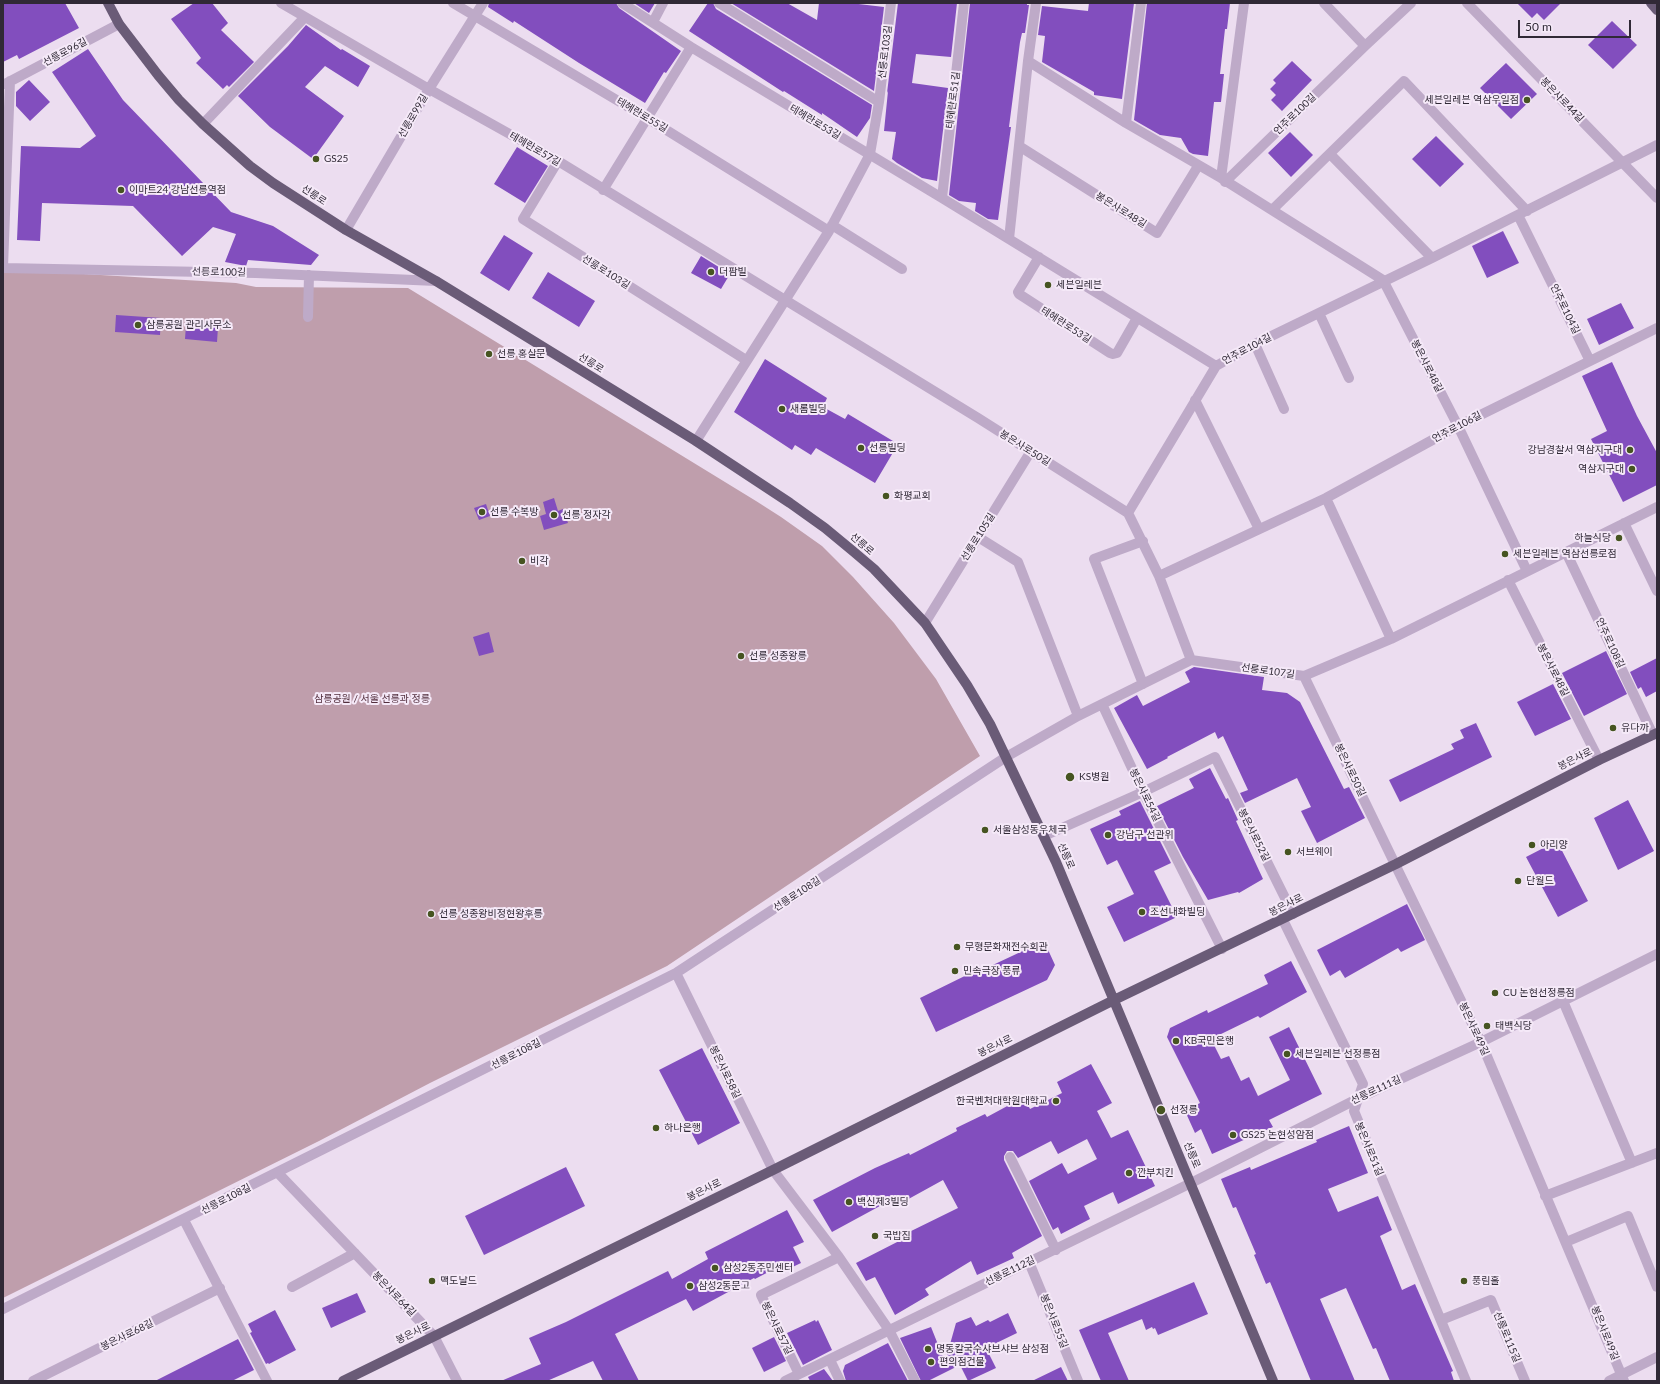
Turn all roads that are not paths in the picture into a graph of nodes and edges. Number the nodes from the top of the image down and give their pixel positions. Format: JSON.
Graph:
{"nodes":[{"id":1,"x":108,"y":3,"type":"edge"},
{"id":2,"x":281,"y":3,"type":"edge"},
{"id":3,"x":453,"y":3,"type":"edge"},
{"id":4,"x":483,"y":3,"type":"edge"},
{"id":5,"x":622,"y":3,"type":"edge"},
{"id":6,"x":662,"y":3,"type":"edge"},
{"id":7,"x":719,"y":3,"type":"edge"},
{"id":8,"x":891,"y":3,"type":"edge"},
{"id":9,"x":964,"y":3,"type":"edge"},
{"id":10,"x":1036,"y":3,"type":"edge"},
{"id":11,"x":1141,"y":3,"type":"edge"},
{"id":12,"x":1244,"y":3,"type":"edge"},
{"id":13,"x":1324,"y":3,"type":"edge"},
{"id":14,"x":1411,"y":3,"type":"edge"},
{"id":15,"x":1467,"y":3,"type":"edge"},
{"id":16,"x":1651,"y":3,"type":"edge"},
{"id":17,"x":1657,"y":10,"type":"edge"},
{"id":18,"x":475,"y":16,"type":"junction"},
{"id":19,"x":305,"y":17,"type":"junction"},
{"id":20,"x":653,"y":22,"type":"junction"},
{"id":21,"x":119,"y":24,"type":"junction"},
{"id":22,"x":1365,"y":46,"type":"junction"},
{"id":23,"x":691,"y":47,"type":"junction"},
{"id":24,"x":1028,"y":61,"type":"junction"},
{"id":25,"x":7,"y":83,"type":"edge"},
{"id":26,"x":429,"y":89,"type":"junction"},
{"id":27,"x":879,"y":102,"type":"junction"},
{"id":28,"x":647,"y":118,"type":"junction"},
{"id":29,"x":1126,"y":123,"type":"junction"},
{"id":30,"x":203,"y":124,"type":"junction"},
{"id":31,"x":1657,"y":145,"type":"edge"},
{"id":32,"x":1019,"y":146,"type":"junction"},
{"id":33,"x":870,"y":154,"type":"junction"},
{"id":34,"x":1330,"y":154,"type":"junction"},
{"id":35,"x":558,"y":161,"type":"junction"},
{"id":36,"x":1623,"y":162,"type":"junction"},
{"id":37,"x":1198,"y":166,"type":"junction"},
{"id":38,"x":1223,"y":180,"type":"junction"},
{"id":39,"x":603,"y":190,"type":"junction"},
{"id":40,"x":942,"y":198,"type":"junction"},
{"id":41,"x":1657,"y":198,"type":"edge"},
{"id":42,"x":1272,"y":210,"type":"junction"},
{"id":43,"x":1523,"y":213,"type":"junction"},
{"id":44,"x":831,"y":228,"type":"junction"},
{"id":45,"x":346,"y":230,"type":"junction"},
{"id":46,"x":1009,"y":239,"type":"junction"},
{"id":47,"x":1039,"y":257,"type":"junction"},
{"id":48,"x":1432,"y":258,"type":"junction"},
{"id":49,"x":3,"y":267,"type":"edge"},
{"id":50,"x":902,"y":269,"type":"dead end"},
{"id":51,"x":309,"y":275,"type":"junction"},
{"id":52,"x":1383,"y":280,"type":"junction"},
{"id":53,"x":436,"y":281,"type":"junction"},
{"id":54,"x":786,"y":300,"type":"junction"},
{"id":55,"x":1319,"y":313,"type":"junction"},
{"id":56,"x":308,"y":317,"type":"dead end"},
{"id":57,"x":1137,"y":318,"type":"junction"},
{"id":58,"x":1657,"y":328,"type":"edge"},
{"id":59,"x":1255,"y":344,"type":"junction"},
{"id":60,"x":746,"y":360,"type":"junction"},
{"id":61,"x":1590,"y":361,"type":"junction"},
{"id":62,"x":1216,"y":366,"type":"junction"},
{"id":63,"x":1349,"y":378,"type":"dead end"},
{"id":64,"x":1195,"y":400,"type":"junction"},
{"id":65,"x":1284,"y":409,"type":"dead end"},
{"id":66,"x":1458,"y":426,"type":"junction"},
{"id":67,"x":696,"y":441,"type":"junction"},
{"id":68,"x":1031,"y":451,"type":"junction"},
{"id":69,"x":1326,"y":498,"type":"junction"},
{"id":70,"x":1657,"y":507,"type":"edge"},
{"id":71,"x":1128,"y":513,"type":"junction"},
{"id":72,"x":1624,"y":523,"type":"junction"},
{"id":73,"x":1259,"y":529,"type":"junction"},
{"id":74,"x":978,"y":537,"type":"junction"},
{"id":75,"x":1143,"y":541,"type":"junction"},
{"id":76,"x":1566,"y":552,"type":"junction"},
{"id":77,"x":1527,"y":571,"type":"junction"},
{"id":78,"x":1159,"y":576,"type":"junction"},
{"id":79,"x":1508,"y":580,"type":"junction"},
{"id":80,"x":1657,"y":591,"type":"edge"},
{"id":81,"x":925,"y":623,"type":"junction"},
{"id":82,"x":1391,"y":639,"type":"junction"},
{"id":83,"x":1191,"y":660,"type":"junction"},
{"id":84,"x":1304,"y":676,"type":"junction"},
{"id":85,"x":1143,"y":684,"type":"junction"},
{"id":86,"x":1102,"y":704,"type":"junction"},
{"id":87,"x":1078,"y":716,"type":"junction"},
{"id":88,"x":1655,"y":734,"type":"edge"},
{"id":89,"x":1006,"y":757,"type":"junction"},
{"id":90,"x":1599,"y":760,"type":"junction"},
{"id":91,"x":1143,"y":792,"type":"junction"},
{"id":92,"x":1044,"y":836,"type":"junction"},
{"id":93,"x":1396,"y":864,"type":"junction"},
{"id":94,"x":1293,"y":914,"type":"junction"},
{"id":95,"x":1283,"y":920,"type":"junction"},
{"id":96,"x":1222,"y":950,"type":"junction"},
{"id":97,"x":1657,"y":955,"type":"edge"},
{"id":98,"x":676,"y":974,"type":"junction"},
{"id":99,"x":1114,"y":1000,"type":"junction"},
{"id":100,"x":1563,"y":1001,"type":"junction"},
{"id":101,"x":1481,"y":1042,"type":"junction"},
{"id":102,"x":1357,"y":1099,"type":"junction"},
{"id":103,"x":1657,"y":1153,"type":"edge"},
{"id":104,"x":1010,"y":1157,"type":"dead end"},
{"id":105,"x":1632,"y":1163,"type":"junction"},
{"id":106,"x":773,"y":1170,"type":"junction"},
{"id":107,"x":278,"y":1173,"type":"junction"},
{"id":108,"x":1191,"y":1183,"type":"junction"},
{"id":109,"x":1545,"y":1196,"type":"junction"},
{"id":110,"x":184,"y":1220,"type":"junction"},
{"id":111,"x":1566,"y":1242,"type":"junction"},
{"id":112,"x":1056,"y":1250,"type":"junction"},
{"id":113,"x":355,"y":1253,"type":"junction"},
{"id":114,"x":839,"y":1257,"type":"junction"},
{"id":115,"x":1029,"y":1262,"type":"junction"},
{"id":116,"x":292,"y":1287,"type":"dead end"},
{"id":117,"x":1657,"y":1287,"type":"edge"},
{"id":118,"x":220,"y":1288,"type":"junction"},
{"id":119,"x":3,"y":1309,"type":"edge"},
{"id":120,"x":1441,"y":1320,"type":"junction"},
{"id":121,"x":889,"y":1330,"type":"junction"},
{"id":122,"x":434,"y":1336,"type":"junction"},
{"id":123,"x":1657,"y":1357,"type":"edge"},
{"id":124,"x":830,"y":1360,"type":"junction"},
{"id":125,"x":799,"y":1374,"type":"junction"},
{"id":126,"x":1623,"y":1378,"type":"edge"},
{"id":127,"x":33,"y":1381,"type":"edge"},
{"id":128,"x":267,"y":1381,"type":"edge"},
{"id":129,"x":342,"y":1381,"type":"edge"},
{"id":130,"x":457,"y":1381,"type":"edge"},
{"id":131,"x":786,"y":1381,"type":"edge"},
{"id":132,"x":840,"y":1381,"type":"edge"},
{"id":133,"x":915,"y":1381,"type":"edge"},
{"id":134,"x":1078,"y":1381,"type":"edge"},
{"id":135,"x":1272,"y":1381,"type":"edge"},
{"id":136,"x":1466,"y":1381,"type":"edge"},
{"id":137,"x":1525,"y":1381,"type":"edge"},
{"id":138,"x":1609,"y":1381,"type":"edge"}],
"edges":[{"from":1,"to":21,"type":"main road","name":"선릉로"},
{"from":2,"to":19,"type":"street","name":"테헤란로57길"},
{"from":3,"to":18,"type":"street","name":"테헤란로55길"},
{"from":4,"to":18,"type":"street","name":"선릉로99길"},
{"from":5,"to":20,"type":"street","name":"테헤란로53길"},
{"from":6,"to":20,"type":"street"},
{"from":7,"to":27,"type":"street"},
{"from":8,"to":27,"type":"street","name":"선릉로103길"},
{"from":9,"to":40,"type":"street","name":"테헤란로51길"},
{"from":10,"to":24,"type":"street"},
{"from":11,"to":29,"type":"street"},
{"from":12,"to":38,"type":"street"},
{"from":13,"to":22,"type":"street"},
{"from":14,"to":22,"type":"street","name":"언주로100길"},
{"from":15,"to":36,"type":"street","name":"봉은사로44길"},
{"from":16,"to":17,"type":"main road"},
{"from":18,"to":26,"type":"street","name":"선릉로99길"},
{"from":18,"to":28,"type":"street","name":"테헤란로55길"},
{"from":19,"to":26,"type":"street","name":"테헤란로57길"},
{"from":19,"to":30,"type":"street"},
{"from":20,"to":23,"type":"street","name":"테헤란로53길"},
{"from":21,"to":25,"type":"street","name":"선릉로96길"},
{"from":21,"to":30,"type":"main road","name":"선릉로"},
{"from":22,"to":38,"type":"street","name":"언주로100길"},
{"from":23,"to":28,"type":"street"},
{"from":23,"to":33,"type":"street","name":"테헤란로53길"},
{"from":24,"to":29,"type":"street"},
{"from":24,"to":32,"type":"street"},
{"from":25,"to":49,"type":"street","name":"선릉로96길"},
{"from":26,"to":35,"type":"street","name":"테헤란로57길"},
{"from":26,"to":45,"type":"street","name":"선릉로99길"},
{"from":27,"to":33,"type":"street","name":"선릉로103길"},
{"from":28,"to":39,"type":"street"},
{"from":28,"to":44,"type":"street","name":"테헤란로55길"},
{"from":29,"to":37,"type":"street"},
{"from":30,"to":45,"type":"main road","name":"선릉로"},
{"from":31,"to":36,"type":"street","name":"언주로104길"},
{"from":32,"to":37,"type":"street","name":"봉은사로48길"},
{"from":32,"to":46,"type":"street"},
{"from":33,"to":40,"type":"street","name":"테헤란로53길"},
{"from":33,"to":44,"type":"street","name":"선릉로103길"},
{"from":34,"to":42,"type":"street"},
{"from":34,"to":43,"type":"street","name":"언주로104길"},
{"from":34,"to":48,"type":"street"},
{"from":35,"to":39,"type":"street","name":"테헤란로57길"},
{"from":35,"to":60,"type":"street","name":"선릉로103길"},
{"from":36,"to":41,"type":"street","name":"봉은사로44길"},
{"from":36,"to":43,"type":"street","name":"언주로104길"},
{"from":37,"to":38,"type":"street"},
{"from":38,"to":42,"type":"street"},
{"from":39,"to":54,"type":"street","name":"테헤란로57길"},
{"from":40,"to":46,"type":"street","name":"테헤란로53길"},
{"from":42,"to":52,"type":"street"},
{"from":43,"to":48,"type":"street","name":"언주로104길"},
{"from":43,"to":61,"type":"street","name":"언주로104길"},
{"from":44,"to":50,"type":"street"},
{"from":44,"to":54,"type":"street","name":"선릉로103길"},
{"from":45,"to":53,"type":"main road","name":"선릉로"},
{"from":46,"to":47,"type":"street","name":"테헤란로53길"},
{"from":47,"to":57,"type":"street","name":"테헤란로53길"},
{"from":47,"to":57,"type":"street","name":"테헤란로53길"},
{"from":48,"to":52,"type":"street","name":"언주로104길"},
{"from":49,"to":51,"type":"street","name":"선릉로100길"},
{"from":51,"to":53,"type":"street","name":"선릉로100길"},
{"from":51,"to":56,"type":"street"},
{"from":52,"to":55,"type":"street","name":"언주로104길"},
{"from":52,"to":66,"type":"street","name":"봉은사로48길"},
{"from":53,"to":67,"type":"main road","name":"선릉로"},
{"from":54,"to":60,"type":"street","name":"선릉로103길"},
{"from":54,"to":68,"type":"street","name":"봉은사로50길"},
{"from":55,"to":59,"type":"street","name":"언주로104길"},
{"from":55,"to":63,"type":"street"},
{"from":57,"to":62,"type":"street","name":"테헤란로53길"},
{"from":58,"to":61,"type":"street","name":"언주로106길"},
{"from":59,"to":62,"type":"street","name":"언주로104길"},
{"from":59,"to":65,"type":"street"},
{"from":60,"to":67,"type":"street","name":"선릉로103길"},
{"from":61,"to":66,"type":"street","name":"언주로106길"},
{"from":62,"to":64,"type":"street","name":"언주로104길"},
{"from":64,"to":71,"type":"street","name":"언주로104길"},
{"from":64,"to":73,"type":"street"},
{"from":66,"to":69,"type":"street","name":"언주로106길"},
{"from":66,"to":77,"type":"street","name":"봉은사로48길"},
{"from":67,"to":81,"type":"main road","name":"선릉로"},
{"from":68,"to":71,"type":"street","name":"봉은사로50길"},
{"from":68,"to":74,"type":"street","name":"선릉로105길"},
{"from":69,"to":73,"type":"street","name":"언주로106길"},
{"from":69,"to":82,"type":"street"},
{"from":70,"to":72,"type":"street"},
{"from":71,"to":75,"type":"street","name":"봉은사로50길"},
{"from":72,"to":76,"type":"street"},
{"from":72,"to":80,"type":"street"},
{"from":73,"to":78,"type":"street","name":"언주로106길"},
{"from":74,"to":81,"type":"street","name":"선릉로105길"},
{"from":74,"to":87,"type":"street"},
{"from":75,"to":78,"type":"street","name":"봉은사로50길"},
{"from":75,"to":85,"type":"street"},
{"from":76,"to":77,"type":"street"},
{"from":76,"to":88,"type":"street","name":"언주로108길"},
{"from":77,"to":79,"type":"street","name":"선릉로107길"},
{"from":78,"to":83,"type":"street","name":"봉은사로50길"},
{"from":79,"to":82,"type":"street","name":"선릉로107길"},
{"from":79,"to":90,"type":"street","name":"봉은사로48길"},
{"from":81,"to":89,"type":"main road","name":"선릉로"},
{"from":82,"to":84,"type":"street","name":"선릉로107길"},
{"from":83,"to":84,"type":"street","name":"선릉로107길"},
{"from":83,"to":85,"type":"street"},
{"from":84,"to":93,"type":"street","name":"봉은사로50길"},
{"from":85,"to":86,"type":"street"},
{"from":86,"to":87,"type":"street"},
{"from":86,"to":91,"type":"street","name":"봉은사로54길"},
{"from":87,"to":89,"type":"street"},
{"from":88,"to":90,"type":"main road","name":"봉은사로"},
{"from":89,"to":92,"type":"main road","name":"선릉로"},
{"from":89,"to":98,"type":"street","name":"선릉로108길"},
{"from":90,"to":93,"type":"main road","name":"봉은사로"},
{"from":91,"to":92,"type":"street"},
{"from":91,"to":94,"type":"street","name":"봉은사로52길"},
{"from":91,"to":96,"type":"street","name":"봉은사로54길"},
{"from":92,"to":99,"type":"main road","name":"선릉로"},
{"from":93,"to":94,"type":"main road","name":"봉은사로"},
{"from":93,"to":101,"type":"street","name":"봉은사로49길"},
{"from":94,"to":95,"type":"main road","name":"봉은사로"},
{"from":95,"to":96,"type":"main road","name":"봉은사로"},
{"from":95,"to":102,"type":"street","name":"봉은사로51길"},
{"from":96,"to":99,"type":"main road","name":"봉은사로"},
{"from":97,"to":100,"type":"street","name":"선릉로111길"},
{"from":98,"to":106,"type":"street","name":"봉은사로58길"},
{"from":98,"to":107,"type":"street","name":"선릉로108길"},
{"from":99,"to":106,"type":"main road","name":"봉은사로"},
{"from":99,"to":108,"type":"main road","name":"선릉로"},
{"from":100,"to":101,"type":"street","name":"선릉로111길"},
{"from":100,"to":105,"type":"street"},
{"from":101,"to":102,"type":"street","name":"선릉로111길"},
{"from":101,"to":109,"type":"street","name":"봉은사로49길"},
{"from":102,"to":108,"type":"street","name":"선릉로111길"},
{"from":102,"to":120,"type":"street","name":"봉은사로51길"},
{"from":103,"to":105,"type":"street"},
{"from":104,"to":112,"type":"street"},
{"from":105,"to":109,"type":"street"},
{"from":106,"to":114,"type":"street"},
{"from":106,"to":122,"type":"main road","name":"봉은사로"},
{"from":107,"to":110,"type":"street","name":"선릉로108길"},
{"from":107,"to":113,"type":"street","name":"봉은사로64길"},
{"from":108,"to":112,"type":"street","name":"선릉로112길"},
{"from":108,"to":135,"type":"main road","name":"선릉로"},
{"from":109,"to":111,"type":"street","name":"봉은사로49길"},
{"from":110,"to":118,"type":"street"},
{"from":110,"to":119,"type":"street","name":"선릉로108길"},
{"from":111,"to":117,"type":"street"},
{"from":111,"to":126,"type":"street","name":"봉은사로49길"},
{"from":112,"to":115,"type":"street","name":"선릉로112길"},
{"from":113,"to":116,"type":"street"},
{"from":113,"to":122,"type":"street","name":"봉은사로64길"},
{"from":114,"to":121,"type":"street"},
{"from":114,"to":125,"type":"street","name":"봉은사로57길"},
{"from":115,"to":121,"type":"street","name":"선릉로112길"},
{"from":115,"to":134,"type":"street","name":"봉은사로55길"},
{"from":118,"to":127,"type":"street","name":"봉은사로68길"},
{"from":118,"to":128,"type":"street"},
{"from":120,"to":136,"type":"street","name":"봉은사로51길"},
{"from":120,"to":137,"type":"street","name":"선릉로115길"},
{"from":121,"to":124,"type":"street","name":"선릉로112길"},
{"from":121,"to":133,"type":"street"},
{"from":122,"to":129,"type":"main road","name":"봉은사로"},
{"from":122,"to":130,"type":"street","name":"봉은사로64길"},
{"from":123,"to":126,"type":"street"},
{"from":124,"to":125,"type":"street","name":"선릉로112길"},
{"from":124,"to":132,"type":"street"},
{"from":125,"to":131,"type":"street","name":"선릉로112길"},
{"from":126,"to":138,"type":"street"}]}
